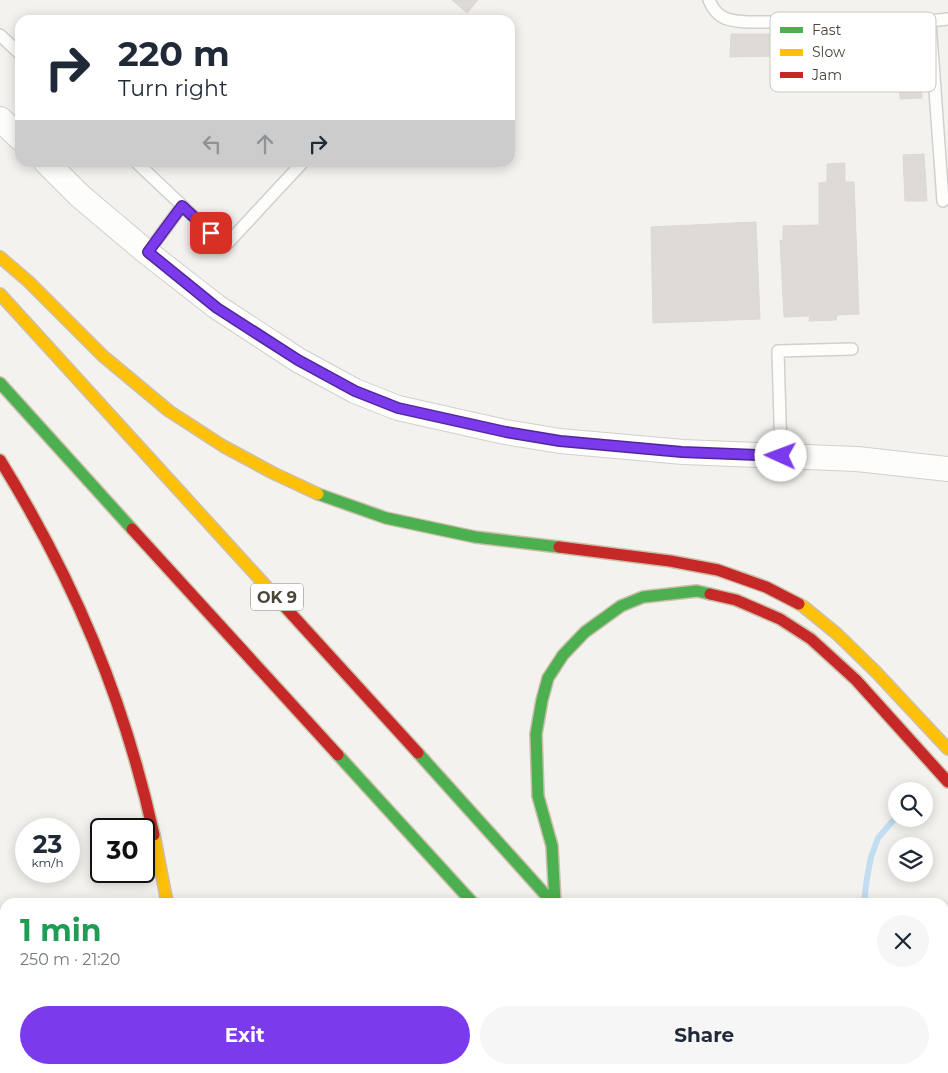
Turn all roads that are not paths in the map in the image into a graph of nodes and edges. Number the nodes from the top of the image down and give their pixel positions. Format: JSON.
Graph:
{"nodes":[{"id":1,"x":709,"y":0,"type":"edge"},
{"id":2,"x":770,"y":22,"type":"edge"},
{"id":3,"x":0,"y":35,"type":"edge"},
{"id":4,"x":15,"y":49,"type":"edge"},
{"id":5,"x":935,"y":92,"type":"edge"},
{"id":6,"x":0,"y":119,"type":"edge"},
{"id":7,"x":15,"y":133,"type":"edge"},
{"id":8,"x":51,"y":167,"type":"edge"},
{"id":9,"x":141,"y":167,"type":"edge"},
{"id":10,"x":298,"y":167,"type":"edge"},
{"id":11,"x":943,"y":201,"type":"dead end"},
{"id":12,"x":182,"y":206,"type":"junction"},
{"id":13,"x":148,"y":252,"type":"junction"},
{"id":14,"x":0,"y":257,"type":"edge"},
{"id":15,"x":0,"y":294,"type":"edge"},
{"id":16,"x":852,"y":349,"type":"dead end"},
{"id":17,"x":0,"y":383,"type":"edge"},
{"id":18,"x":781,"y":456,"type":"junction"},
{"id":19,"x":0,"y":460,"type":"edge"},
{"id":20,"x":948,"y":469,"type":"edge"},
{"id":21,"x":948,"y":749,"type":"edge"},
{"id":22,"x":948,"y":782,"type":"edge"},
{"id":23,"x":166,"y":898,"type":"edge"},
{"id":24,"x":468,"y":898,"type":"edge"},
{"id":25,"x":550,"y":898,"type":"edge"},
{"id":26,"x":554,"y":898,"type":"edge"}],
"edges":[{"from":1,"to":2,"type":"lane"},
{"from":3,"to":4,"type":"lane"},
{"from":5,"to":11,"type":"lane"},
{"from":6,"to":7,"type":"street"},
{"from":8,"to":13,"type":"street"},
{"from":9,"to":12,"type":"lane"},
{"from":10,"to":12,"type":"lane"},
{"from":12,"to":13,"type":"lane"},
{"from":13,"to":18,"type":"street"},
{"from":14,"to":21,"type":"highway"},
{"from":15,"to":25,"type":"highway","number":"OK 9"},
{"from":16,"to":18,"type":"lane"},
{"from":17,"to":24,"type":"highway"},
{"from":18,"to":20,"type":"street"},
{"from":19,"to":23,"type":"highway"},
{"from":22,"to":26,"type":"highway"}]}
